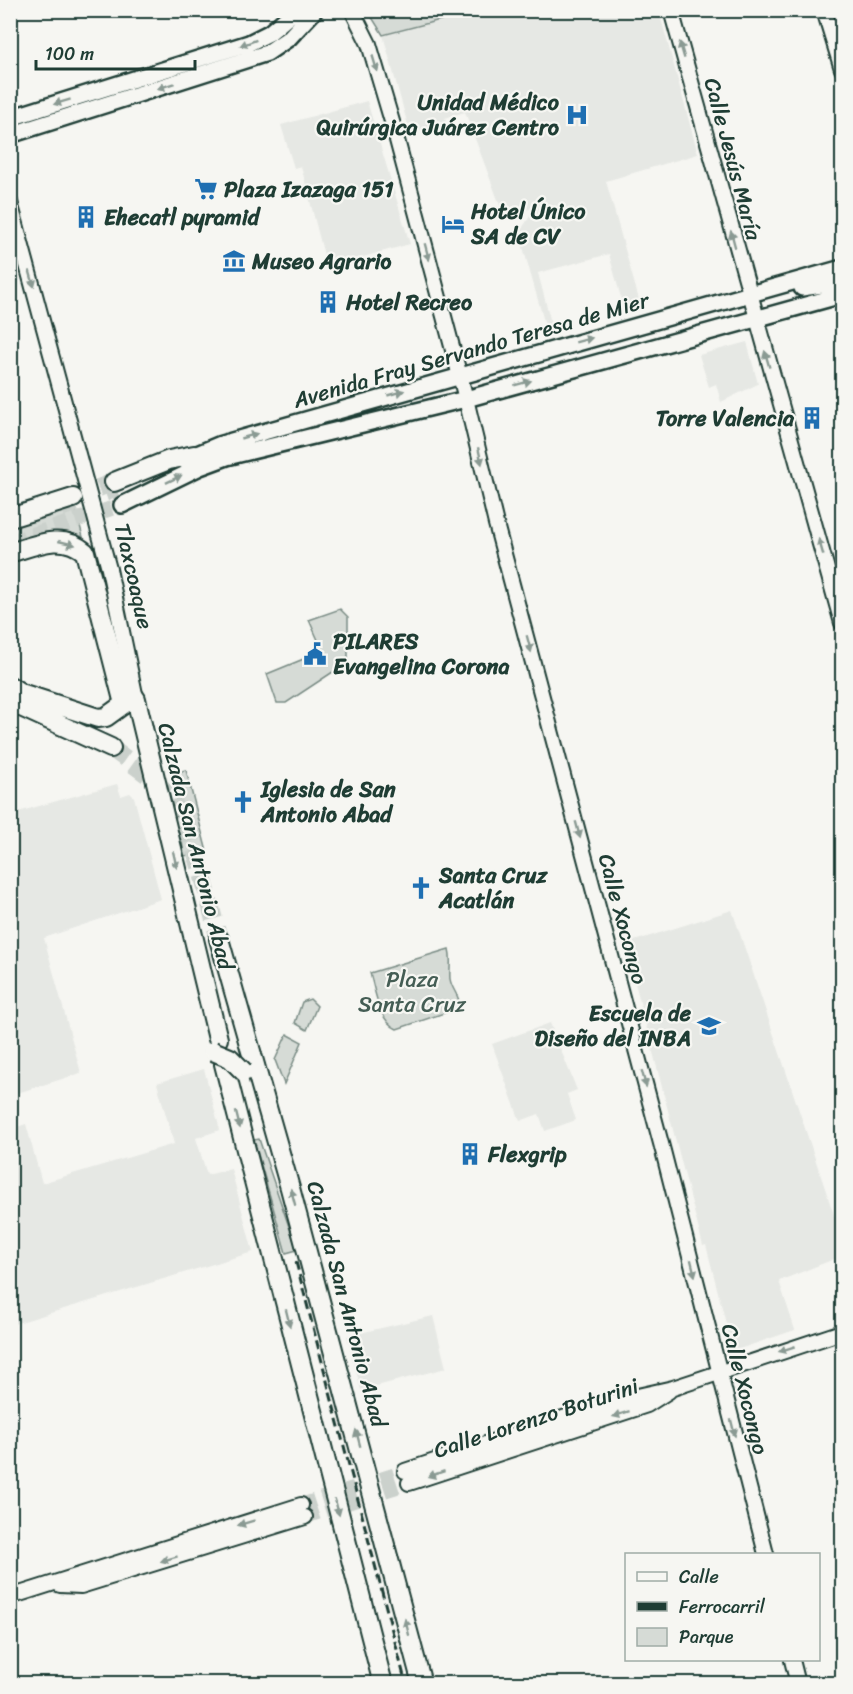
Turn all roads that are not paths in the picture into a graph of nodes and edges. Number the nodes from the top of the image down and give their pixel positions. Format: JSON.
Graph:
{"nodes":[{"id":1,"x":296,"y":10,"type":"edge"},
{"id":2,"x":315,"y":10,"type":"edge"},
{"id":3,"x":352,"y":10,"type":"edge"},
{"id":4,"x":671,"y":10,"type":"edge"},
{"id":5,"x":824,"y":10,"type":"edge"},
{"id":6,"x":843,"y":69,"type":"edge"},
{"id":7,"x":10,"y":118,"type":"edge"},
{"id":8,"x":10,"y":135,"type":"edge"},
{"id":9,"x":10,"y":202,"type":"edge"},
{"id":10,"x":843,"y":268,"type":"edge"},
{"id":11,"x":843,"y":282,"type":"edge"},
{"id":12,"x":748,"y":295,"type":"junction"},
{"id":13,"x":843,"y":295,"type":"edge"},
{"id":14,"x":756,"y":319,"type":"junction"},
{"id":15,"x":460,"y":375,"type":"junction"},
{"id":16,"x":466,"y":399,"type":"junction"},
{"id":17,"x":194,"y":455,"type":"joint"},
{"id":18,"x":118,"y":493,"type":"joint"},
{"id":19,"x":73,"y":498,"type":"tunnel mouth"},
{"id":20,"x":10,"y":518,"type":"edge"},
{"id":21,"x":10,"y":553,"type":"edge"},
{"id":22,"x":843,"y":624,"type":"edge"},
{"id":23,"x":116,"y":671,"type":"junction"},
{"id":24,"x":10,"y":686,"type":"edge"},
{"id":25,"x":136,"y":699,"type":"junction"},
{"id":26,"x":10,"y":702,"type":"edge"},
{"id":27,"x":111,"y":748,"type":"tunnel mouth"},
{"id":28,"x":219,"y":939,"type":"tunnel mouth"},
{"id":29,"x":215,"y":1051,"type":"junction"},
{"id":30,"x":281,"y":1154,"type":"junction"},
{"id":31,"x":843,"y":1332,"type":"edge"},
{"id":32,"x":719,"y":1371,"type":"junction"},
{"id":33,"x":407,"y":1477,"type":"tunnel mouth"},
{"id":34,"x":303,"y":1511,"type":"tunnel mouth"},
{"id":35,"x":766,"y":1553,"type":"edge"},
{"id":36,"x":10,"y":1597,"type":"edge"},
{"id":37,"x":792,"y":1661,"type":"edge"},
{"id":38,"x":382,"y":1683,"type":"edge"},
{"id":39,"x":422,"y":1683,"type":"edge"},
{"id":40,"x":798,"y":1683,"type":"edge"}],
"edges":[{"from":1,"to":7,"type":"main road","one_way":true},
{"from":2,"to":8,"type":"main road","one_way":true},
{"from":3,"to":15,"type":"street","name":"Calle Xocongo","one_way":true},
{"from":12,"to":4,"type":"street","name":"Calle Jesús María","one_way":true},
{"from":5,"to":6,"type":"street"},
{"from":9,"to":25,"type":"street","name":"Tlaxcoaque","one_way":true},
{"from":10,"to":12,"type":"main road","name":"Avenida Fray Servando Teresa de Mier"},
{"from":11,"to":12,"type":"main road"},
{"from":12,"to":14,"type":"street","name":"Calle Jesús María"},
{"from":15,"to":12,"type":"main road","name":"Avenida Fray Servando Teresa de Mier","one_way":true},
{"from":13,"to":14,"type":"main road","name":"Avenida Fray Servando Teresa de Mier"},
{"from":16,"to":14,"type":"main road","name":"Avenida Fray Servando Teresa de Mier","one_way":true},
{"from":22,"to":14,"type":"street","name":"Calle Jesús María","one_way":true},
{"from":15,"to":16,"type":"street","name":"Calle Xocongo"},
{"from":17,"to":15,"type":"main road","name":"Avenida Fray Servando Teresa de Mier","one_way":true},
{"from":18,"to":16,"type":"main road","name":"Avenida Fray Servando Teresa de Mier","one_way":true},
{"from":16,"to":32,"type":"street","name":"Calle Xocongo","one_way":true},
{"from":17,"to":18,"type":"highway"},
{"from":19,"to":20,"type":"highway"},
{"from":21,"to":23,"type":"highway","one_way":true},
{"from":23,"to":24,"type":"highway"},
{"from":23,"to":25,"type":"highway"},
{"from":25,"to":29,"type":"highway","name":"Calzada San Antonio Abad","one_way":true},
{"from":26,"to":27,"type":"highway"},
{"from":28,"to":30,"type":"highway","name":"Calzada San Antonio Abad"},
{"from":29,"to":30,"type":"highway","bridge":true},
{"from":29,"to":38,"type":"highway","name":"Calzada San Antonio Abad","one_way":true},
{"from":39,"to":30,"type":"highway","name":"Calzada San Antonio Abad","one_way":true},
{"from":31,"to":32,"type":"street","name":"Calle Lorenzo Boturini","one_way":true},
{"from":32,"to":33,"type":"street","name":"Calle Lorenzo Boturini","one_way":true},
{"from":32,"to":35,"type":"street","name":"Calle Xocongo","one_way":true},
{"from":34,"to":36,"type":"street","one_way":true},
{"from":37,"to":40,"type":"street"}]}
